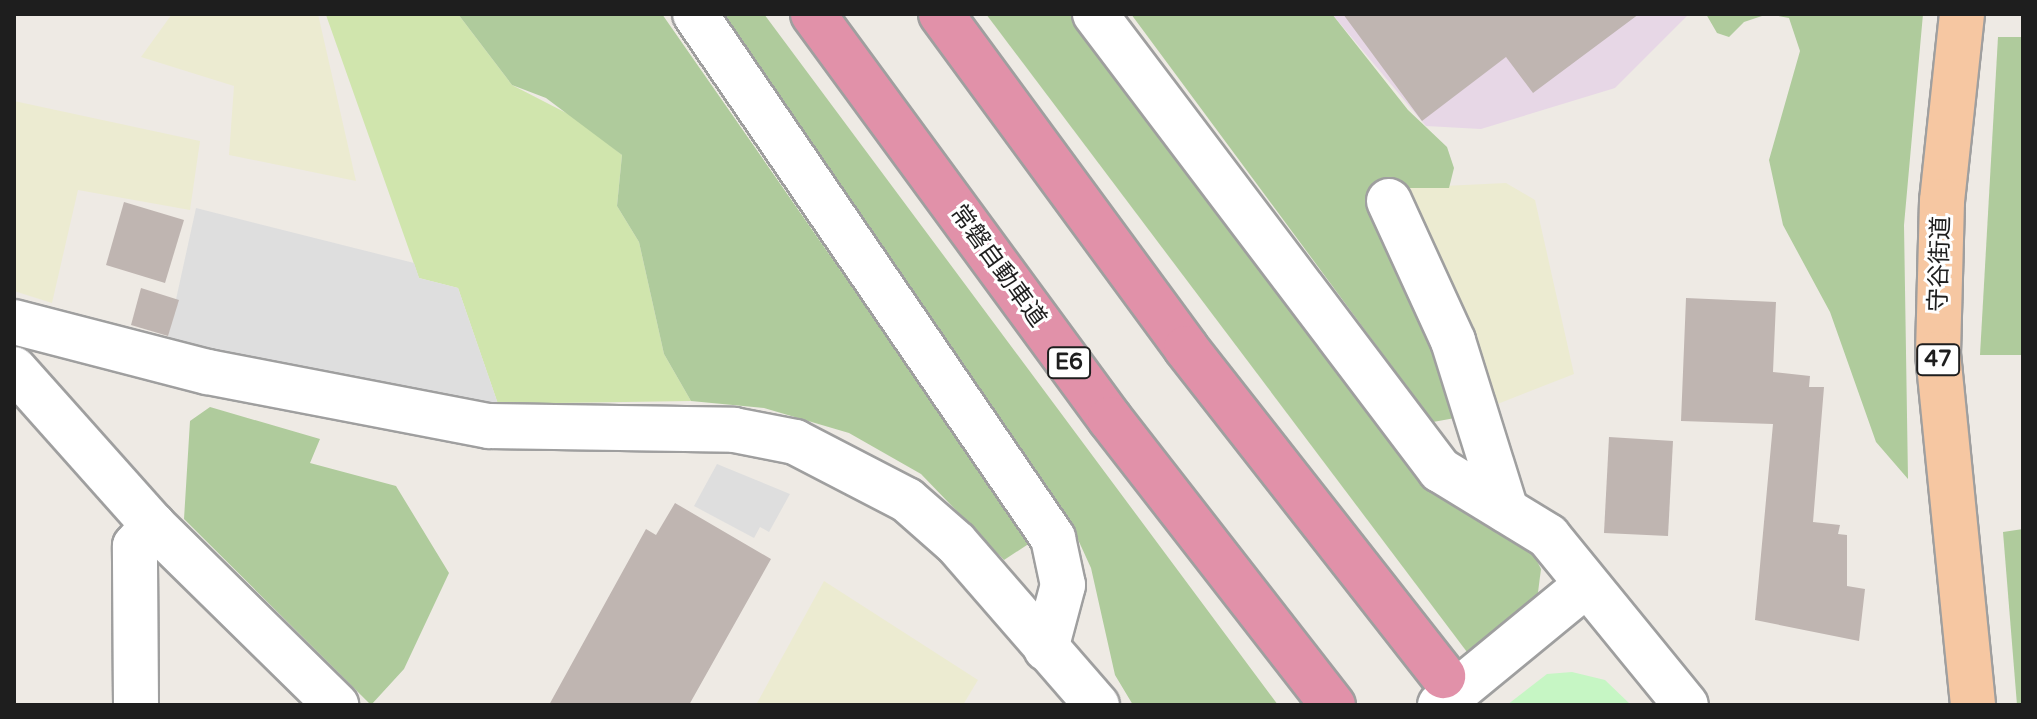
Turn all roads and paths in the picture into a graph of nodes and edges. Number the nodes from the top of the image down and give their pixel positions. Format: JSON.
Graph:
{"nodes":[{"id":1,"x":695,"y":14,"type":"edge"},
{"id":2,"x":813,"y":14,"type":"edge"},
{"id":3,"x":941,"y":14,"type":"edge"},
{"id":4,"x":1095,"y":14,"type":"edge"},
{"id":5,"x":1962,"y":14,"type":"edge"},
{"id":6,"x":1389,"y":201,"type":"dead end"},
{"id":7,"x":14,"y":322,"type":"edge"},
{"id":8,"x":14,"y":369,"type":"edge"},
{"id":9,"x":1506,"y":510,"type":"junction"},
{"id":10,"x":153,"y":525,"type":"junction"},
{"id":11,"x":1586,"y":585,"type":"junction"},
{"id":12,"x":1046,"y":649,"type":"junction"},
{"id":13,"x":1442,"y":690,"type":"edge"},
{"id":14,"x":136,"y":705,"type":"edge"},
{"id":15,"x":336,"y":705,"type":"edge"},
{"id":16,"x":1097,"y":705,"type":"edge"},
{"id":17,"x":1333,"y":705,"type":"edge"},
{"id":18,"x":1686,"y":705,"type":"edge"},
{"id":19,"x":1973,"y":705,"type":"edge"}],
"edges":[{"from":1,"to":12,"type":"street"},
{"from":2,"to":17,"type":"highway","name":"常磐自動車道","number":"E6"},
{"from":3,"to":13,"type":"highway"},
{"from":4,"to":9,"type":"street"},
{"from":5,"to":19,"type":"main road","name":"守谷街道","number":"47"},
{"from":6,"to":9,"type":"street"},
{"from":7,"to":12,"type":"street"},
{"from":8,"to":10,"type":"street"},
{"from":9,"to":11,"type":"street"},
{"from":10,"to":14,"type":"street"},
{"from":10,"to":15,"type":"street"},
{"from":11,"to":13,"type":"street"},
{"from":11,"to":18,"type":"street"},
{"from":12,"to":16,"type":"street"}]}
